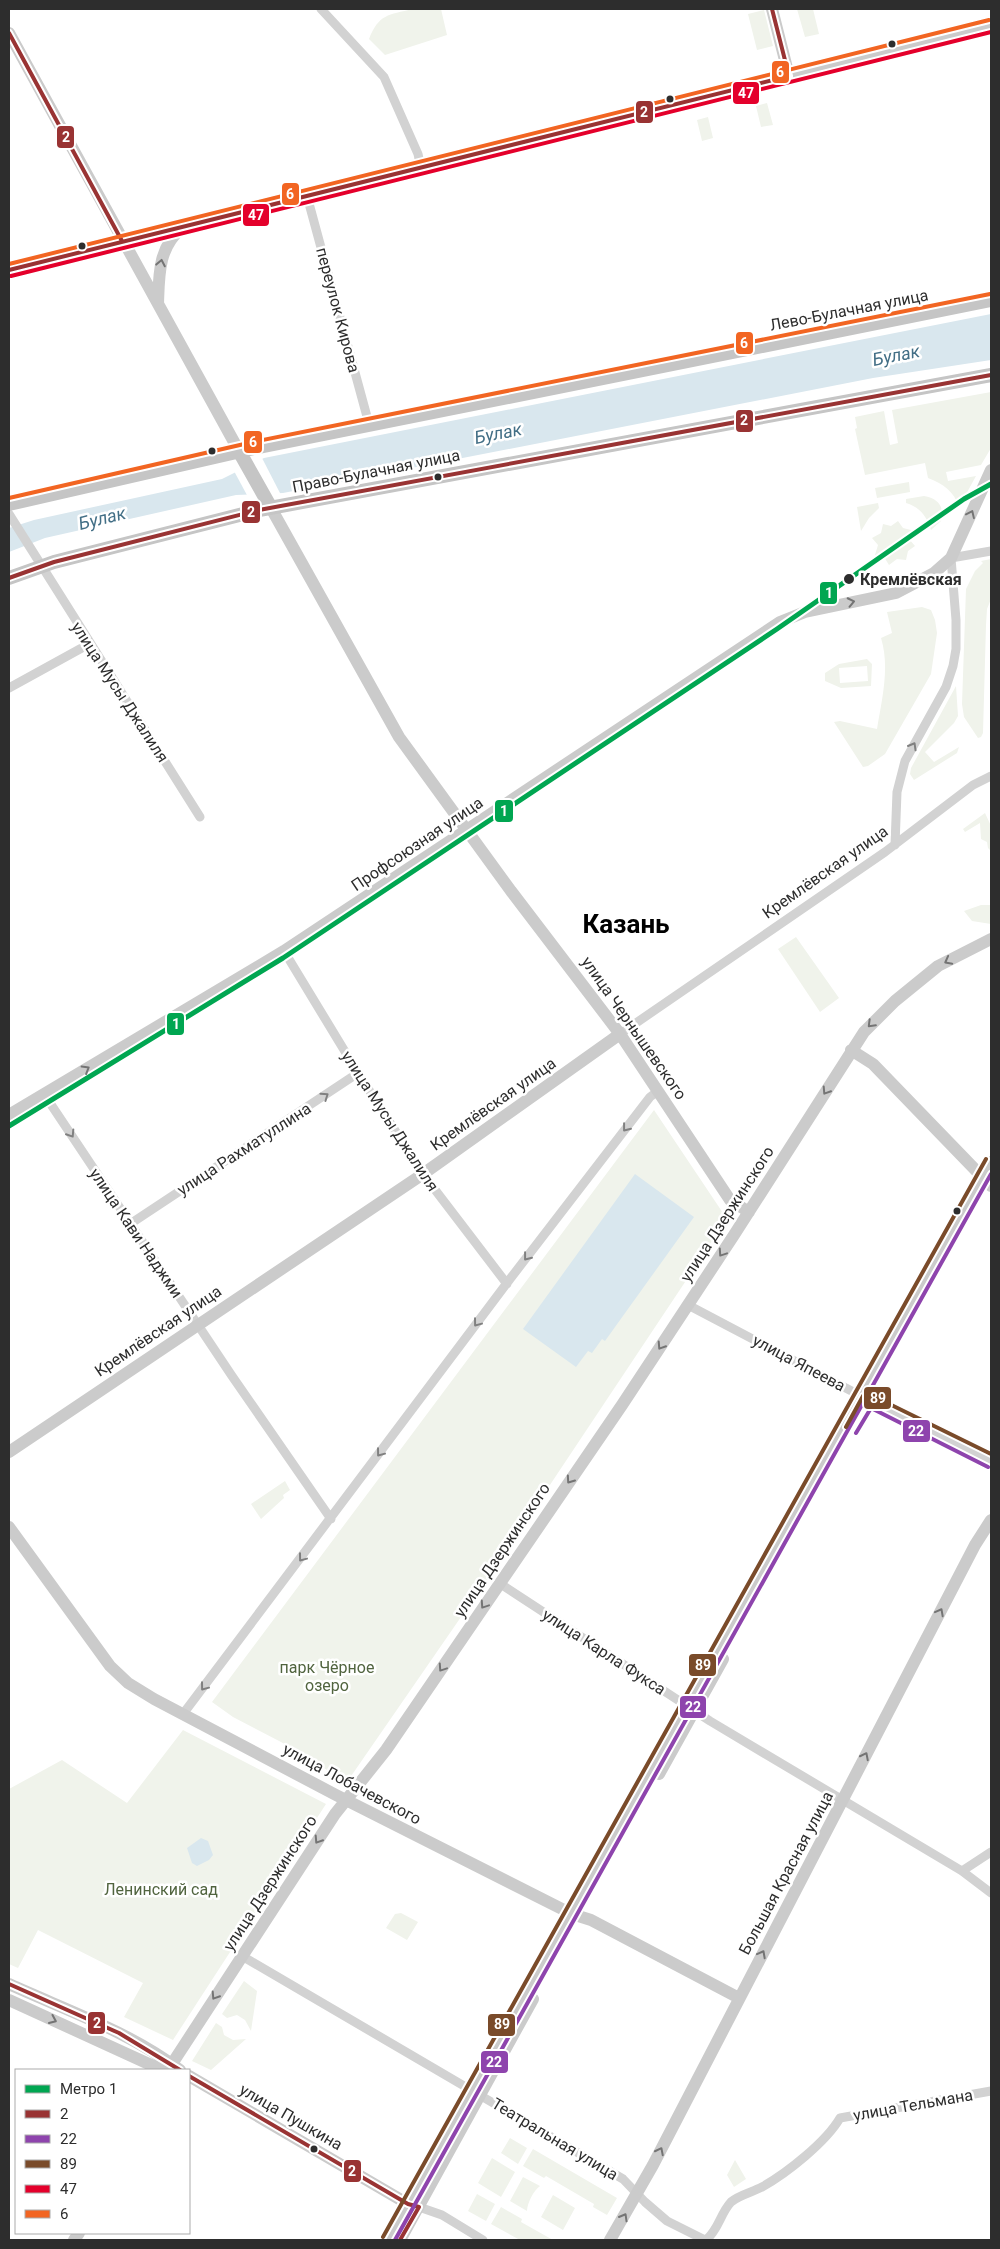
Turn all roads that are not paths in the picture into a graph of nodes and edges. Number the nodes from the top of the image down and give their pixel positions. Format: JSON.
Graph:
{"nodes":[{"id":1,"x":321,"y":9,"type":"edge"},
{"id":2,"x":772,"y":9,"type":"edge"},
{"id":3,"x":991,"y":26,"type":"edge"},
{"id":4,"x":9,"y":33,"type":"edge"},
{"id":5,"x":789,"y":76,"type":"junction"},
{"id":6,"x":421,"y":168,"type":"junction"},
{"id":7,"x":307,"y":196,"type":"junction"},
{"id":8,"x":183,"y":227,"type":"junction"},
{"id":9,"x":122,"y":241,"type":"junction"},
{"id":10,"x":9,"y":270,"type":"edge"},
{"id":11,"x":991,"y":300,"type":"edge"},
{"id":12,"x":158,"y":306,"type":"junction"},
{"id":13,"x":991,"y":375,"type":"edge"},
{"id":14,"x":368,"y":424,"type":"junction"},
{"id":15,"x":242,"y":456,"type":"junction"},
{"id":16,"x":991,"y":470,"type":"edge"},
{"id":17,"x":269,"y":503,"type":"junction"},
{"id":18,"x":9,"y":504,"type":"edge"},
{"id":19,"x":9,"y":514,"type":"edge"},
{"id":20,"x":991,"y":551,"type":"edge"},
{"id":21,"x":951,"y":558,"type":"junction"},
{"id":22,"x":37,"y":561,"type":"junction"},
{"id":23,"x":9,"y":578,"type":"edge"},
{"id":24,"x":89,"y":644,"type":"junction"},
{"id":25,"x":9,"y":688,"type":"edge"},
{"id":26,"x":991,"y":776,"type":"edge"},
{"id":27,"x":200,"y":817,"type":"dead end"},
{"id":28,"x":466,"y":832,"type":"junction"},
{"id":29,"x":895,"y":845,"type":"junction"},
{"id":30,"x":991,"y":938,"type":"edge"},
{"id":31,"x":284,"y":951,"type":"junction"},
{"id":32,"x":620,"y":1034,"type":"junction"},
{"id":33,"x":851,"y":1050,"type":"junction"},
{"id":34,"x":358,"y":1073,"type":"junction"},
{"id":35,"x":658,"y":1091,"type":"junction"},
{"id":36,"x":44,"y":1094,"type":"junction"},
{"id":37,"x":9,"y":1115,"type":"edge"},
{"id":38,"x":991,"y":1162,"type":"edge"},
{"id":39,"x":423,"y":1174,"type":"junction"},
{"id":40,"x":988,"y":1180,"type":"edge"},
{"id":41,"x":749,"y":1212,"type":"junction"},
{"id":42,"x":130,"y":1224,"type":"junction"},
{"id":43,"x":507,"y":1284,"type":"junction"},
{"id":44,"x":688,"y":1305,"type":"junction"},
{"id":45,"x":197,"y":1324,"type":"junction"},
{"id":46,"x":865,"y":1398,"type":"junction"},
{"id":47,"x":9,"y":1452,"type":"edge"},
{"id":48,"x":991,"y":1461,"type":"edge"},
{"id":49,"x":331,"y":1519,"type":"junction"},
{"id":50,"x":991,"y":1520,"type":"edge"},
{"id":51,"x":9,"y":1527,"type":"edge"},
{"id":52,"x":499,"y":1583,"type":"junction"},
{"id":53,"x":691,"y":1709,"type":"junction"},
{"id":54,"x":184,"y":1714,"type":"junction"},
{"id":55,"x":843,"y":1799,"type":"junction"},
{"id":56,"x":347,"y":1800,"type":"junction"},
{"id":57,"x":991,"y":1852,"type":"edge"},
{"id":58,"x":962,"y":1871,"type":"junction"},
{"id":59,"x":991,"y":1893,"type":"edge"},
{"id":60,"x":576,"y":1915,"type":"junction"},
{"id":61,"x":242,"y":1956,"type":"junction"},
{"id":62,"x":9,"y":1984,"type":"edge"},
{"id":63,"x":739,"y":1998,"type":"junction"},
{"id":64,"x":9,"y":2000,"type":"edge"},
{"id":65,"x":170,"y":2069,"type":"edge"},
{"id":66,"x":190,"y":2077,"type":"edge"},
{"id":67,"x":991,"y":2091,"type":"edge"},
{"id":68,"x":476,"y":2092,"type":"junction"},
{"id":69,"x":637,"y":2194,"type":"junction"},
{"id":70,"x":414,"y":2205,"type":"junction"},
{"id":71,"x":388,"y":2240,"type":"edge"},
{"id":72,"x":400,"y":2240,"type":"edge"},
{"id":73,"x":483,"y":2240,"type":"edge"},
{"id":74,"x":610,"y":2240,"type":"edge"},
{"id":75,"x":705,"y":2240,"type":"edge"}],
"edges":[{"from":1,"to":6,"type":"street"},
{"from":2,"to":5,"type":"street"},
{"from":3,"to":5,"type":"street"},
{"from":4,"to":9,"type":"street","name":"улица Чернышевского"},
{"from":5,"to":6,"type":"street"},
{"from":6,"to":7,"type":"street"},
{"from":7,"to":8,"type":"street"},
{"from":7,"to":14,"type":"street","name":"переулок Кирова"},
{"from":8,"to":9,"type":"street"},
{"from":12,"to":8,"type":"street","one_way":true},
{"from":9,"to":10,"type":"street"},
{"from":9,"to":12,"type":"street","name":"улица Чернышевского"},
{"from":11,"to":14,"type":"main road","name":"Лево-Булачная улица"},
{"from":12,"to":15,"type":"street","name":"улица Чернышевского"},
{"from":13,"to":17,"type":"main road","name":"Право-Булачная улица"},
{"from":14,"to":15,"type":"main road","name":"Лево-Булачная улица"},
{"from":15,"to":17,"type":"main road","name":"улица Чернышевского"},
{"from":15,"to":18,"type":"main road","name":"Лево-Булачная улица"},
{"from":21,"to":16,"type":"street","one_way":true},
{"from":17,"to":22,"type":"main road","name":"Право-Булачная улица"},
{"from":17,"to":28,"type":"street","name":"улица Чернышевского"},
{"from":19,"to":22,"type":"street","name":"улица Мусы Джалиля"},
{"from":20,"to":21,"type":"street"},
{"from":28,"to":21,"type":"street","name":"Профсоюзная улица","one_way":true},
{"from":29,"to":21,"type":"street","one_way":true},
{"from":22,"to":23,"type":"main road","name":"Право-Булачная улица"},
{"from":22,"to":24,"type":"street","name":"улица Мусы Джалиля"},
{"from":24,"to":25,"type":"street"},
{"from":24,"to":27,"type":"street","name":"улица Мусы Джалиля"},
{"from":26,"to":29,"type":"street","name":"Кремлёвская улица"},
{"from":28,"to":31,"type":"street","name":"Профсоюзная улица"},
{"from":28,"to":32,"type":"street","name":"улица Чернышевского"},
{"from":29,"to":32,"type":"street","name":"Кремлёвская улица"},
{"from":30,"to":33,"type":"street","name":"улица Дзержинского","one_way":true},
{"from":31,"to":34,"type":"street","name":"улица Мусы Джалиля"},
{"from":36,"to":31,"type":"street","name":"Профсоюзная улица","one_way":true},
{"from":32,"to":35,"type":"street","name":"улица Чернышевского"},
{"from":32,"to":39,"type":"street","name":"Кремлёвская улица"},
{"from":33,"to":40,"type":"street"},
{"from":33,"to":41,"type":"street","name":"улица Дзержинского","one_way":true},
{"from":34,"to":39,"type":"street","name":"улица Мусы Джалиля"},
{"from":42,"to":34,"type":"street","name":"улица Рахматуллина","one_way":true},
{"from":35,"to":41,"type":"street","name":"улица Чернышевского"},
{"from":35,"to":43,"type":"street","one_way":true},
{"from":36,"to":37,"type":"street","name":"Профсоюзная улица"},
{"from":36,"to":42,"type":"street","name":"улица Кави Наджми","one_way":true},
{"from":38,"to":40,"type":"street"},
{"from":39,"to":43,"type":"street","name":"улица Мусы Джалиля"},
{"from":39,"to":45,"type":"street","name":"Кремлёвская улица"},
{"from":40,"to":46,"type":"street"},
{"from":41,"to":44,"type":"street","name":"улица Дзержинского","one_way":true},
{"from":42,"to":45,"type":"street","name":"улица Кави Наджми"},
{"from":43,"to":49,"type":"street","one_way":true},
{"from":44,"to":46,"type":"street","name":"улица Япеева"},
{"from":44,"to":52,"type":"street","name":"улица Дзержинского","one_way":true},
{"from":45,"to":47,"type":"street","name":"Кремлёвская улица"},
{"from":45,"to":49,"type":"street","name":"улица Кави Наджми"},
{"from":46,"to":48,"type":"street","name":"улица Япеева"},
{"from":46,"to":53,"type":"street"},
{"from":49,"to":54,"type":"street","one_way":true},
{"from":55,"to":50,"type":"street","name":"Большая Красная улица","one_way":true},
{"from":51,"to":54,"type":"street","name":"улица Лобачевского"},
{"from":52,"to":53,"type":"street","name":"улица Карла Фукса"},
{"from":52,"to":56,"type":"street","name":"улица Дзержинского","one_way":true},
{"from":53,"to":55,"type":"street","name":"улица Карла Фукса"},
{"from":53,"to":60,"type":"street"},
{"from":54,"to":56,"type":"street","name":"улица Лобачевского"},
{"from":55,"to":58,"type":"street","name":"улица Карла Фукса"},
{"from":63,"to":55,"type":"street","name":"Большая Красная улица","one_way":true},
{"from":56,"to":60,"type":"street","name":"улица Лобачевского"},
{"from":56,"to":61,"type":"street","name":"улица Дзержинского","one_way":true},
{"from":57,"to":58,"type":"street"},
{"from":58,"to":59,"type":"street","name":"улица Карла Фукса"},
{"from":60,"to":63,"type":"street","name":"улица Лобачевского"},
{"from":60,"to":68,"type":"street"},
{"from":61,"to":65,"type":"street","name":"улица Дзержинского","one_way":true},
{"from":61,"to":68,"type":"street","name":"Театральная улица"},
{"from":62,"to":65,"type":"street"},
{"from":69,"to":63,"type":"street","name":"Большая Красная улица","one_way":true},
{"from":64,"to":65,"type":"street","one_way":true},
{"from":66,"to":70,"type":"street","name":"улица Пушкина"},
{"from":67,"to":75,"type":"street","name":"улица Тельмана"},
{"from":68,"to":69,"type":"street","name":"Театральная улица"},
{"from":68,"to":70,"type":"street"},
{"from":74,"to":69,"type":"street","name":"Большая Красная улица","one_way":true},
{"from":69,"to":75,"type":"street","name":"Театральная улица"},
{"from":70,"to":71,"type":"street"},
{"from":70,"to":72,"type":"street"},
{"from":70,"to":73,"type":"street","name":"улица Пушкина"}]}
